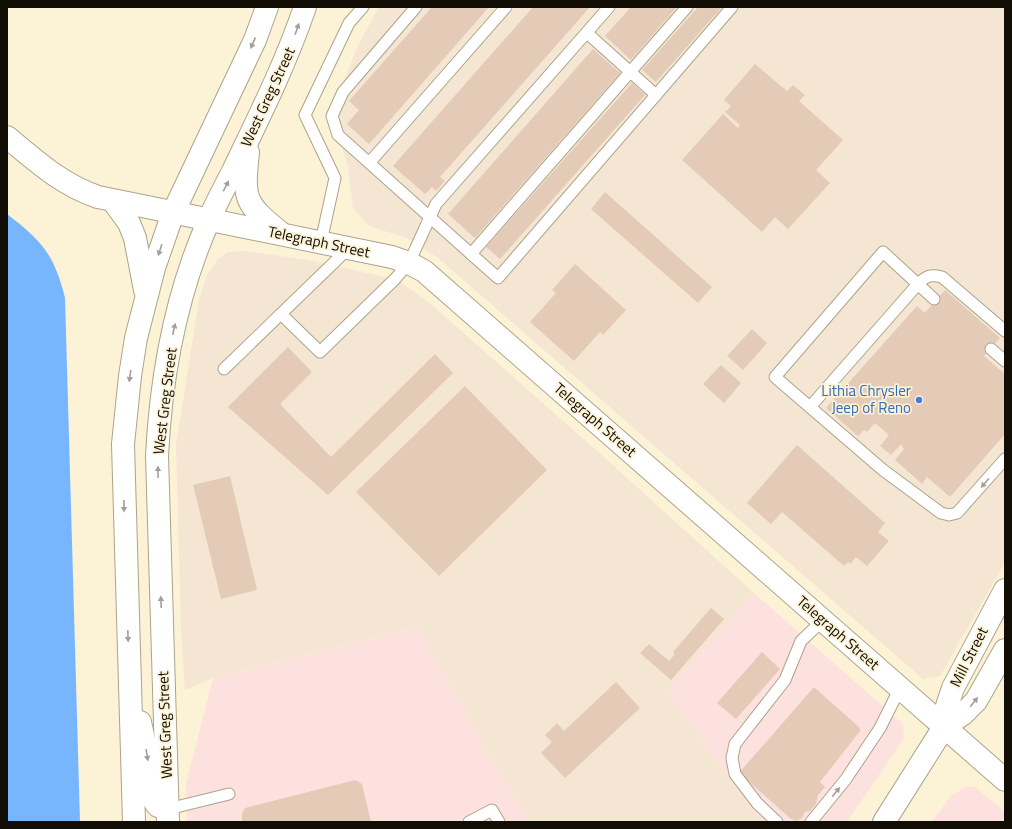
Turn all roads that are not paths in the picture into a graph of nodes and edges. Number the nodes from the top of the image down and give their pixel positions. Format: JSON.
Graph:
{"nodes":[{"id":1,"x":267,"y":7,"type":"edge"},
{"id":2,"x":305,"y":7,"type":"edge"},
{"id":3,"x":363,"y":7,"type":"edge"},
{"id":4,"x":416,"y":7,"type":"edge"},
{"id":5,"x":506,"y":7,"type":"edge"},
{"id":6,"x":609,"y":7,"type":"edge"},
{"id":7,"x":687,"y":7,"type":"edge"},
{"id":8,"x":732,"y":7,"type":"edge"},
{"id":9,"x":586,"y":32,"type":"junction"},
{"id":10,"x":630,"y":72,"type":"junction"},
{"id":11,"x":656,"y":95,"type":"junction"},
{"id":12,"x":250,"y":135,"type":"junction"},
{"id":13,"x":7,"y":138,"type":"edge"},
{"id":14,"x":370,"y":162,"type":"junction"},
{"id":15,"x":113,"y":201,"type":"junction"},
{"id":16,"x":173,"y":213,"type":"junction"},
{"id":17,"x":430,"y":217,"type":"junction"},
{"id":18,"x":209,"y":220,"type":"junction"},
{"id":19,"x":282,"y":234,"type":"junction"},
{"id":20,"x":321,"y":242,"type":"junction"},
{"id":21,"x":349,"y":248,"type":"junction"},
{"id":22,"x":471,"y":254,"type":"junction"},
{"id":23,"x":409,"y":263,"type":"junction"},
{"id":24,"x":918,"y":284,"type":"junction"},
{"id":25,"x":146,"y":296,"type":"junction"},
{"id":26,"x":934,"y":299,"type":"dead end"},
{"id":27,"x":281,"y":314,"type":"junction"},
{"id":28,"x":1005,"y":331,"type":"edge"},
{"id":29,"x":224,"y":369,"type":"dead end"},
{"id":30,"x":810,"y":407,"type":"junction"},
{"id":31,"x":1005,"y":459,"type":"edge"},
{"id":32,"x":1005,"y":590,"type":"edge"},
{"id":33,"x":823,"y":620,"type":"junction"},
{"id":34,"x":1005,"y":650,"type":"edge"},
{"id":35,"x":129,"y":676,"type":"junction"},
{"id":36,"x":900,"y":688,"type":"junction"},
{"id":37,"x":944,"y":727,"type":"junction"},
{"id":38,"x":1005,"y":780,"type":"edge"},
{"id":39,"x":229,"y":794,"type":"dead end"},
{"id":40,"x":168,"y":815,"type":"edge"},
{"id":41,"x":134,"y":822,"type":"edge"},
{"id":42,"x":469,"y":822,"type":"edge"},
{"id":43,"x":498,"y":822,"type":"edge"},
{"id":44,"x":777,"y":822,"type":"edge"},
{"id":45,"x":811,"y":822,"type":"edge"},
{"id":46,"x":884,"y":822,"type":"edge"}],
"edges":[{"from":1,"to":16,"type":"main road","one_way":true},
{"from":12,"to":2,"type":"main road","name":"West Greg Street","one_way":true},
{"from":3,"to":20,"type":"lane"},
{"from":4,"to":14,"type":"lane"},
{"from":5,"to":14,"type":"lane"},
{"from":6,"to":9,"type":"lane"},
{"from":7,"to":10,"type":"lane"},
{"from":8,"to":11,"type":"lane"},
{"from":9,"to":10,"type":"lane"},
{"from":9,"to":17,"type":"lane"},
{"from":10,"to":11,"type":"lane"},
{"from":10,"to":22,"type":"lane"},
{"from":11,"to":22,"type":"lane"},
{"from":18,"to":12,"type":"main road","name":"West Greg Street","one_way":true},
{"from":12,"to":19,"type":"main road"},
{"from":13,"to":15,"type":"main road","name":"Telegraph Street"},
{"from":14,"to":17,"type":"lane"},
{"from":15,"to":16,"type":"main road","name":"Telegraph Street"},
{"from":15,"to":25,"type":"main road"},
{"from":16,"to":18,"type":"main road","name":"Telegraph Street"},
{"from":16,"to":25,"type":"main road","one_way":true},
{"from":17,"to":22,"type":"lane"},
{"from":17,"to":23,"type":"lane"},
{"from":18,"to":19,"type":"main road","name":"Telegraph Street"},
{"from":40,"to":18,"type":"main road","name":"West Greg Street","one_way":true},
{"from":19,"to":20,"type":"main road","name":"Telegraph Street"},
{"from":20,"to":21,"type":"main road","name":"Telegraph Street"},
{"from":21,"to":23,"type":"main road","name":"Telegraph Street"},
{"from":21,"to":27,"type":"lane"},
{"from":23,"to":27,"type":"lane"},
{"from":23,"to":33,"type":"main road","name":"Telegraph Street"},
{"from":24,"to":26,"type":"lane"},
{"from":24,"to":28,"type":"lane"},
{"from":24,"to":30,"type":"lane"},
{"from":24,"to":30,"type":"lane"},
{"from":25,"to":35,"type":"main road","one_way":true},
{"from":27,"to":29,"type":"lane"},
{"from":31,"to":30,"type":"lane","one_way":true},
{"from":32,"to":37,"type":"main road","name":"Mill Street"},
{"from":33,"to":36,"type":"main road","name":"Telegraph Street"},
{"from":33,"to":44,"type":"lane"},
{"from":37,"to":34,"type":"main road","name":"Mill Street","one_way":true},
{"from":35,"to":40,"type":"main road","one_way":true},
{"from":35,"to":41,"type":"main road"},
{"from":36,"to":37,"type":"main road","name":"Telegraph Street"},
{"from":45,"to":36,"type":"lane","one_way":true},
{"from":37,"to":38,"type":"main road","name":"Telegraph Street"},
{"from":37,"to":46,"type":"main road","name":"Mill Street"},
{"from":39,"to":40,"type":"lane"},
{"from":42,"to":43,"type":"lane"}]}
